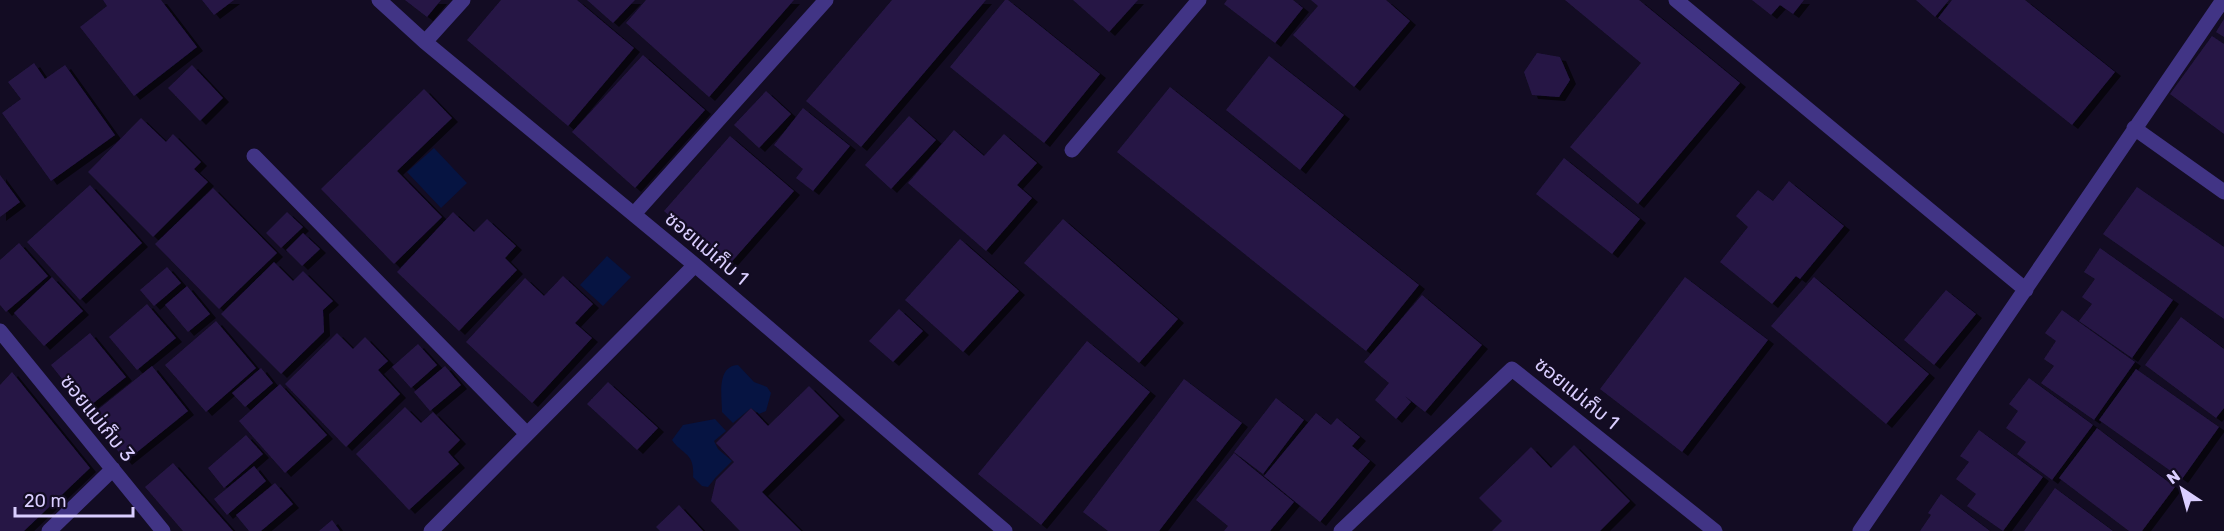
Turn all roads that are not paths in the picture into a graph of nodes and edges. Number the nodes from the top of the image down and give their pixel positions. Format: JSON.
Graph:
{"nodes":[{"id":1,"x":379,"y":0,"type":"edge"},
{"id":2,"x":463,"y":0,"type":"edge"},
{"id":3,"x":826,"y":0,"type":"edge"},
{"id":4,"x":1199,"y":0,"type":"edge"},
{"id":5,"x":1676,"y":0,"type":"edge"},
{"id":6,"x":2223,"y":0,"type":"edge"},
{"id":7,"x":425,"y":42,"type":"junction"},
{"id":8,"x":2134,"y":128,"type":"junction"},
{"id":9,"x":1072,"y":150,"type":"dead end"},
{"id":10,"x":254,"y":156,"type":"dead end"},
{"id":11,"x":2224,"y":192,"type":"edge"},
{"id":12,"x":634,"y":214,"type":"junction"},
{"id":13,"x":695,"y":265,"type":"junction"},
{"id":14,"x":2026,"y":290,"type":"junction"},
{"id":15,"x":0,"y":331,"type":"edge"},
{"id":16,"x":527,"y":434,"type":"junction"},
{"id":17,"x":113,"y":469,"type":"junction"},
{"id":18,"x":49,"y":531,"type":"edge"},
{"id":19,"x":163,"y":531,"type":"edge"},
{"id":20,"x":431,"y":531,"type":"edge"},
{"id":21,"x":1005,"y":531,"type":"edge"},
{"id":22,"x":1341,"y":531,"type":"edge"},
{"id":23,"x":1715,"y":531,"type":"edge"},
{"id":24,"x":1860,"y":531,"type":"edge"}],
"edges":[{"from":1,"to":7,"type":"street","name":"ซอยแม่เก็บ 1"},
{"from":2,"to":7,"type":"street"},
{"from":3,"to":12,"type":"street"},
{"from":4,"to":9,"type":"street"},
{"from":5,"to":14,"type":"street"},
{"from":6,"to":8,"type":"street"},
{"from":7,"to":12,"type":"street","name":"ซอยแม่เก็บ 1"},
{"from":8,"to":11,"type":"street"},
{"from":8,"to":14,"type":"street"},
{"from":10,"to":16,"type":"street"},
{"from":12,"to":13,"type":"street","name":"ซอยแม่เก็บ 1"},
{"from":13,"to":16,"type":"street"},
{"from":13,"to":21,"type":"street","name":"ซอยแม่เก็บ 1"},
{"from":14,"to":24,"type":"street"},
{"from":15,"to":17,"type":"street","name":"ซอยแม่เก็บ 3"},
{"from":16,"to":20,"type":"street"},
{"from":17,"to":18,"type":"street"},
{"from":17,"to":19,"type":"street","name":"ซอยแม่เก็บ 3"},
{"from":22,"to":23,"type":"street","name":"ซอยแม่เก็บ 1"}]}
